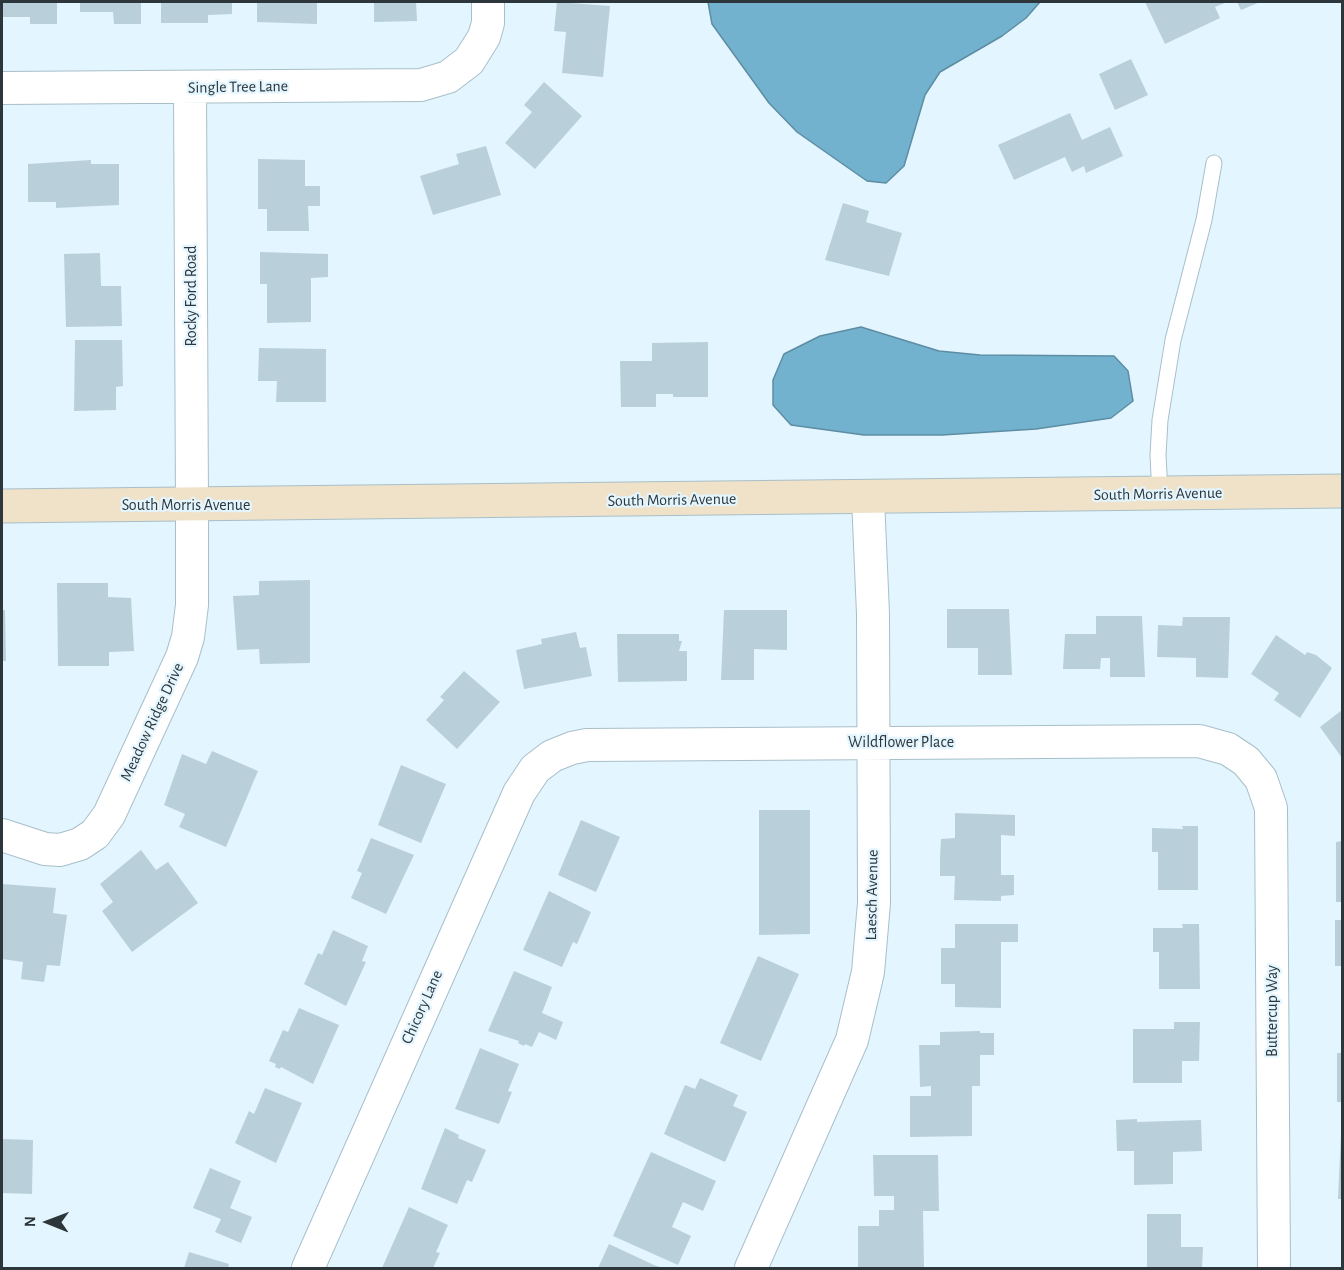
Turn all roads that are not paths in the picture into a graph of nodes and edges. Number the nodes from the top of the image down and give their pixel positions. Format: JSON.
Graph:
{"nodes":[{"id":1,"x":488,"y":2,"type":"edge"},
{"id":2,"x":190,"y":87,"type":"junction"},
{"id":3,"x":2,"y":88,"type":"edge"},
{"id":4,"x":1214,"y":163,"type":"dead end"},
{"id":5,"x":1342,"y":491,"type":"edge"},
{"id":6,"x":1160,"y":494,"type":"junction"},
{"id":7,"x":868,"y":498,"type":"junction"},
{"id":8,"x":192,"y":505,"type":"junction"},
{"id":9,"x":2,"y":506,"type":"edge"},
{"id":10,"x":873,"y":742,"type":"junction"},
{"id":11,"x":552,"y":756,"type":"joint"},
{"id":12,"x":1246,"y":761,"type":"joint"},
{"id":13,"x":2,"y":835,"type":"edge"},
{"id":14,"x":308,"y":1269,"type":"edge"},
{"id":15,"x":751,"y":1269,"type":"edge"},
{"id":16,"x":1274,"y":1269,"type":"edge"}],
"edges":[{"from":1,"to":2,"type":"street","name":"Single Tree Lane"},
{"from":2,"to":3,"type":"street","name":"Single Tree Lane"},
{"from":2,"to":8,"type":"street","name":"Rocky Ford Road"},
{"from":4,"to":6,"type":"lane"},
{"from":5,"to":6,"type":"street","name":"South Morris Avenue"},
{"from":6,"to":7,"type":"street","name":"South Morris Avenue"},
{"from":7,"to":8,"type":"street","name":"South Morris Avenue"},
{"from":7,"to":10,"type":"street","name":"Laesch Avenue"},
{"from":8,"to":9,"type":"street","name":"South Morris Avenue"},
{"from":8,"to":13,"type":"street","name":"Meadow Ridge Drive"},
{"from":10,"to":11,"type":"street","name":"Wildflower Place"},
{"from":10,"to":12,"type":"street","name":"Wildflower Place"},
{"from":10,"to":15,"type":"street","name":"Laesch Avenue"},
{"from":11,"to":14,"type":"street","name":"Chicory Lane"},
{"from":12,"to":16,"type":"street","name":"Buttercup Way"}]}
